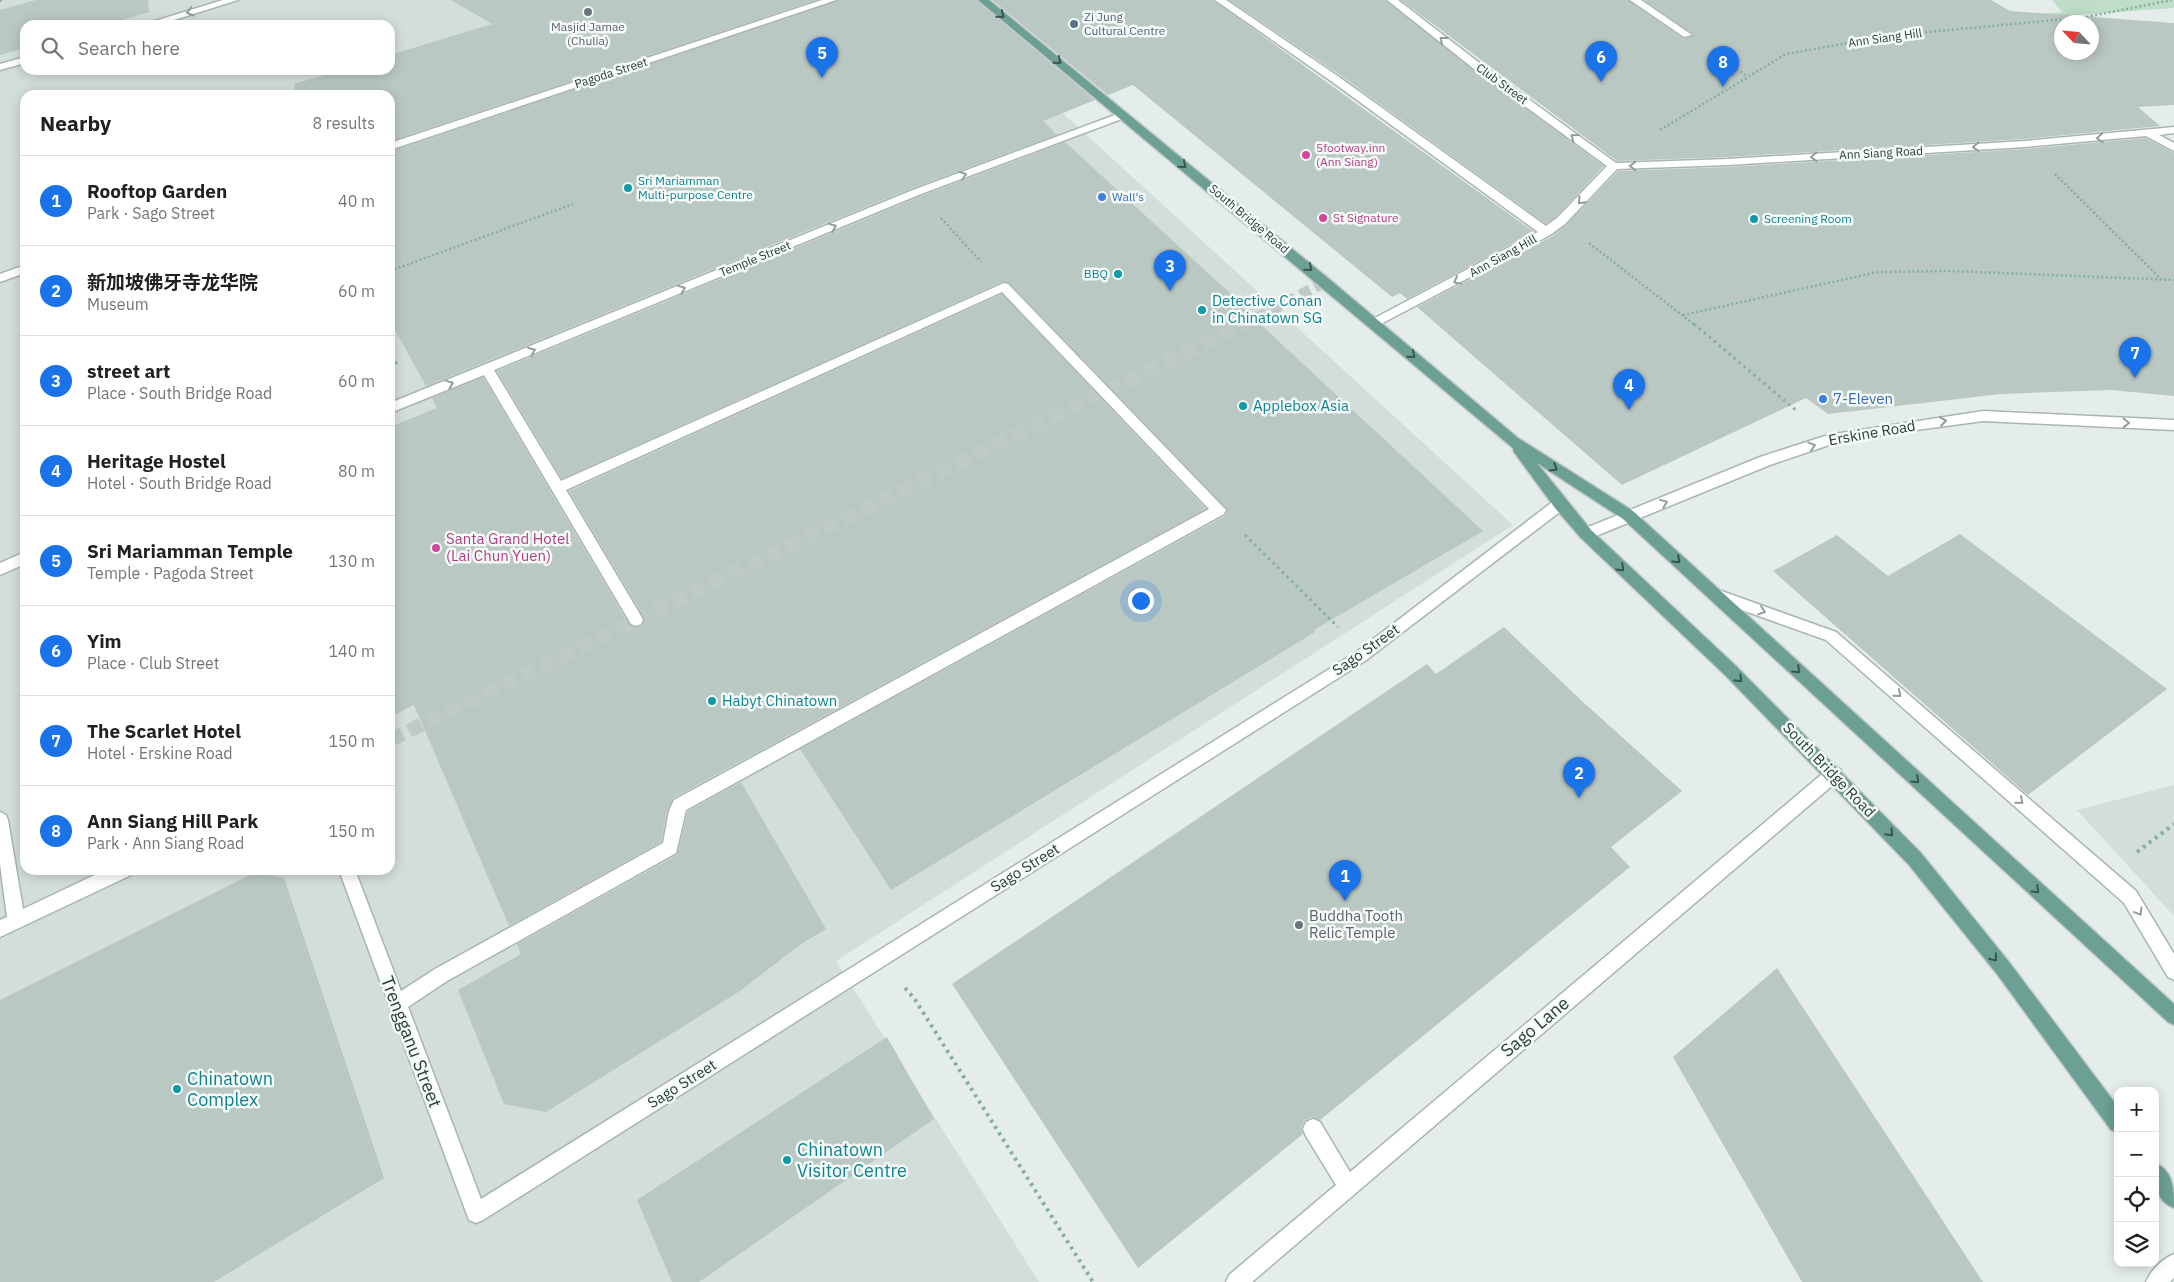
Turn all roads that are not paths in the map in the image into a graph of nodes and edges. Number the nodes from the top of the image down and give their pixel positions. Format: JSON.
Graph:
{"nodes":[{"id":1,"x":234,"y":0,"type":"edge"},
{"id":2,"x":831,"y":0,"type":"edge"},
{"id":3,"x":983,"y":0,"type":"edge"},
{"id":4,"x":1220,"y":0,"type":"edge"},
{"id":5,"x":1392,"y":0,"type":"edge"},
{"id":6,"x":1635,"y":0,"type":"edge"},
{"id":7,"x":164,"y":20,"type":"edge"},
{"id":8,"x":1687,"y":35,"type":"road end"},
{"id":9,"x":20,"y":62,"type":"edge"},
{"id":10,"x":0,"y":68,"type":"edge"},
{"id":11,"x":1123,"y":115,"type":"junction"},
{"id":12,"x":2174,"y":130,"type":"edge"},
{"id":13,"x":2149,"y":133,"type":"junction"},
{"id":14,"x":395,"y":145,"type":"edge"},
{"id":15,"x":2174,"y":148,"type":"edge"},
{"id":16,"x":1614,"y":166,"type":"junction"},
{"id":17,"x":1546,"y":232,"type":"junction"},
{"id":18,"x":20,"y":271,"type":"edge"},
{"id":19,"x":0,"y":278,"type":"edge"},
{"id":20,"x":1375,"y":323,"type":"junction"},
{"id":21,"x":487,"y":369,"type":"junction"},
{"id":22,"x":395,"y":406,"type":"edge"},
{"id":23,"x":2174,"y":425,"type":"edge"},
{"id":24,"x":1513,"y":442,"type":"junction"},
{"id":25,"x":558,"y":488,"type":"junction"},
{"id":26,"x":1560,"y":504,"type":"junction"},
{"id":27,"x":1628,"y":515,"type":"junction"},
{"id":28,"x":1586,"y":534,"type":"junction"},
{"id":29,"x":20,"y":560,"type":"edge"},
{"id":30,"x":0,"y":569,"type":"edge"},
{"id":31,"x":1716,"y":595,"type":"junction"},
{"id":32,"x":636,"y":620,"type":"dead end"},
{"id":33,"x":1834,"y":774,"type":"junction"},
{"id":34,"x":0,"y":820,"type":"edge"},
{"id":35,"x":113,"y":875,"type":"edge"},
{"id":36,"x":349,"y":875,"type":"edge"},
{"id":37,"x":16,"y":922,"type":"junction"},
{"id":38,"x":0,"y":930,"type":"edge"},
{"id":39,"x":2174,"y":972,"type":"edge"},
{"id":40,"x":397,"y":1004,"type":"junction"},
{"id":41,"x":2174,"y":1016,"type":"edge"},
{"id":42,"x":2114,"y":1118,"type":"edge"},
{"id":43,"x":1313,"y":1129,"type":"dead end"},
{"id":44,"x":2158,"y":1177,"type":"edge"},
{"id":45,"x":1348,"y":1187,"type":"junction"},
{"id":46,"x":2174,"y":1198,"type":"edge"},
{"id":47,"x":476,"y":1213,"type":"joint"},
{"id":48,"x":2174,"y":1264,"type":"edge"},
{"id":49,"x":1236,"y":1282,"type":"edge"},
{"id":50,"x":2156,"y":1282,"type":"edge"}],
"edges":[{"from":1,"to":7,"type":"street","one_way":true},
{"from":2,"to":14,"type":"street","name":"Pagoda Street"},
{"from":3,"to":11,"type":"main road","name":"South Bridge Road","one_way":true},
{"from":4,"to":17,"type":"street"},
{"from":16,"to":5,"type":"street","name":"Club Street","one_way":true},
{"from":6,"to":8,"type":"street"},
{"from":9,"to":10,"type":"street"},
{"from":11,"to":20,"type":"main road","name":"South Bridge Road","one_way":true},
{"from":21,"to":11,"type":"street","name":"Temple Street","one_way":true},
{"from":12,"to":13,"type":"street","name":"Ann Siang Road"},
{"from":13,"to":15,"type":"street"},
{"from":13,"to":16,"type":"street","name":"Ann Siang Road","one_way":true},
{"from":16,"to":17,"type":"street","name":"Ann Siang Hill","one_way":true},
{"from":17,"to":20,"type":"street","name":"Ann Siang Hill","one_way":true},
{"from":18,"to":19,"type":"street"},
{"from":20,"to":24,"type":"main road","name":"South Bridge Road","one_way":true},
{"from":22,"to":21,"type":"street","name":"Temple Street","one_way":true},
{"from":21,"to":25,"type":"street"},
{"from":27,"to":23,"type":"street","name":"Erskine Road","one_way":true},
{"from":24,"to":26,"type":"main road","name":"South Bridge Road"},
{"from":24,"to":27,"type":"main road","name":"South Bridge Road","one_way":true},
{"from":25,"to":32,"type":"street"},
{"from":25,"to":40,"type":"street"},
{"from":26,"to":28,"type":"main road","name":"South Bridge Road"},
{"from":26,"to":47,"type":"street","name":"Sago Street"},
{"from":27,"to":28,"type":"street","name":"Erskine Road"},
{"from":27,"to":31,"type":"main road","name":"South Bridge Road","one_way":true},
{"from":28,"to":33,"type":"main road","name":"South Bridge Road","one_way":true},
{"from":29,"to":30,"type":"street"},
{"from":31,"to":39,"type":"street","one_way":true},
{"from":31,"to":41,"type":"main road","name":"South Bridge Road","one_way":true},
{"from":33,"to":42,"type":"main road","name":"South Bridge Road","one_way":true},
{"from":33,"to":45,"type":"street","name":"Sago Lane"},
{"from":34,"to":37,"type":"street"},
{"from":35,"to":37,"type":"street"},
{"from":36,"to":40,"type":"street","name":"Trengganu Street"},
{"from":37,"to":38,"type":"street"},
{"from":40,"to":47,"type":"street","name":"Trengganu Street"},
{"from":43,"to":45,"type":"street"},
{"from":44,"to":46,"type":"main road"},
{"from":45,"to":49,"type":"street","name":"Sago Lane"},
{"from":48,"to":50,"type":"street"}]}
